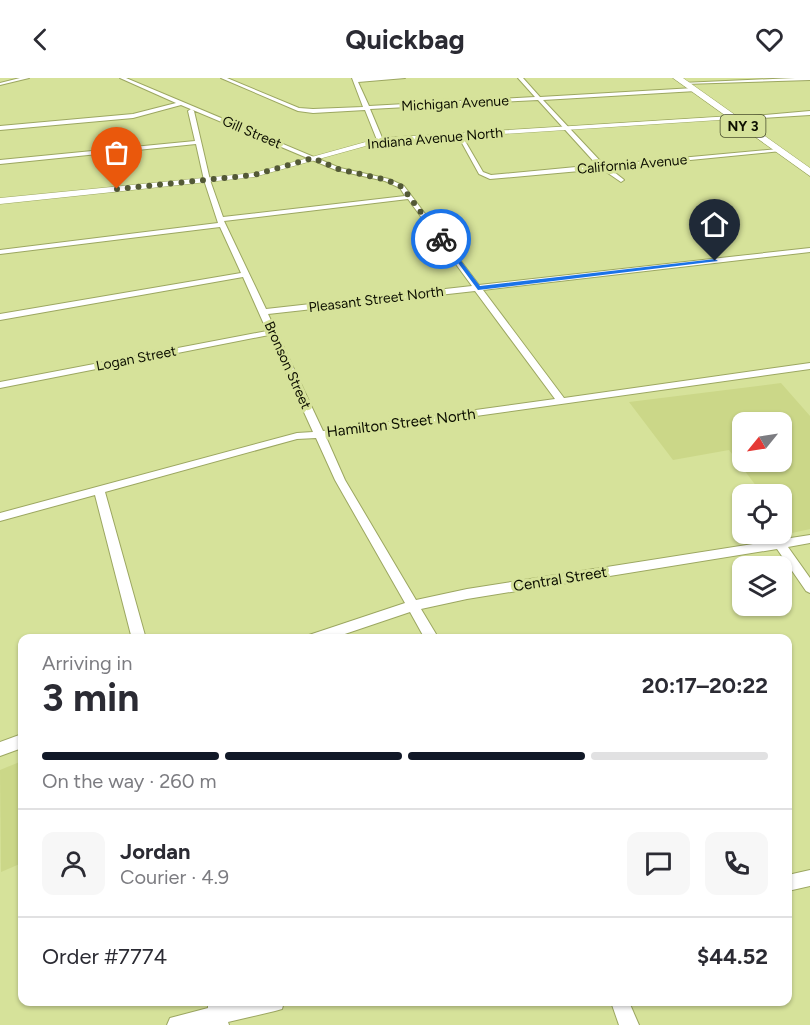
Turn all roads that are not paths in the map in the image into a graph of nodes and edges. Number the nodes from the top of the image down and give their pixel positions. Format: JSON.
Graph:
{"nodes":[{"id":1,"x":27,"y":78,"type":"edge"},
{"id":2,"x":122,"y":78,"type":"edge"},
{"id":3,"x":224,"y":78,"type":"edge"},
{"id":4,"x":403,"y":78,"type":"edge"},
{"id":5,"x":520,"y":78,"type":"edge"},
{"id":6,"x":355,"y":79,"type":"edge"},
{"id":7,"x":680,"y":80,"type":"edge"},
{"id":8,"x":806,"y":80,"type":"edge"},
{"id":9,"x":0,"y":84,"type":"edge"},
{"id":10,"x":694,"y":90,"type":"junction"},
{"id":11,"x":539,"y":99,"type":"junction"},
{"id":12,"x":182,"y":103,"type":"junction"},
{"id":13,"x":367,"y":108,"type":"junction"},
{"id":14,"x":196,"y":111,"type":"junction"},
{"id":15,"x":810,"y":113,"type":"edge"},
{"id":16,"x":133,"y":116,"type":"junction"},
{"id":17,"x":732,"y":118,"type":"junction"},
{"id":18,"x":0,"y":128,"type":"edge"},
{"id":19,"x":566,"y":129,"type":"junction"},
{"id":20,"x":459,"y":135,"type":"junction"},
{"id":21,"x":380,"y":140,"type":"junction"},
{"id":22,"x":199,"y":142,"type":"junction"},
{"id":23,"x":778,"y":151,"type":"junction"},
{"id":24,"x":313,"y":158,"type":"junction"},
{"id":25,"x":0,"y":162,"type":"edge"},
{"id":26,"x":603,"y":166,"type":"junction"},
{"id":27,"x":810,"y":173,"type":"edge"},
{"id":28,"x":207,"y":180,"type":"junction"},
{"id":29,"x":621,"y":180,"type":"dead end"},
{"id":30,"x":410,"y":197,"type":"junction"},
{"id":31,"x":0,"y":201,"type":"edge"},
{"id":32,"x":221,"y":222,"type":"junction"},
{"id":33,"x":810,"y":250,"type":"edge"},
{"id":34,"x":0,"y":252,"type":"edge"},
{"id":35,"x":246,"y":274,"type":"junction"},
{"id":36,"x":478,"y":288,"type":"junction"},
{"id":37,"x":265,"y":312,"type":"junction"},
{"id":38,"x":0,"y":317,"type":"edge"},
{"id":39,"x":273,"y":332,"type":"junction"},
{"id":40,"x":810,"y":366,"type":"edge"},
{"id":41,"x":0,"y":385,"type":"edge"},
{"id":42,"x":561,"y":402,"type":"junction"},
{"id":43,"x":318,"y":433,"type":"junction"},
{"id":44,"x":99,"y":490,"type":"junction"},
{"id":45,"x":0,"y":518,"type":"edge"},
{"id":46,"x":810,"y":539,"type":"edge"},
{"id":47,"x":792,"y":542,"type":"edge"},
{"id":48,"x":780,"y":544,"type":"joint"},
{"id":49,"x":810,"y":588,"type":"edge"},
{"id":50,"x":414,"y":605,"type":"junction"},
{"id":51,"x":138,"y":634,"type":"edge"},
{"id":52,"x":329,"y":634,"type":"edge"},
{"id":53,"x":429,"y":634,"type":"edge"},
{"id":54,"x":18,"y":742,"type":"edge"},
{"id":55,"x":0,"y":749,"type":"edge"},
{"id":56,"x":810,"y":878,"type":"edge"},
{"id":57,"x":792,"y":882,"type":"edge"},
{"id":58,"x":256,"y":1006,"type":"edge"},
{"id":59,"x":622,"y":1006,"type":"edge"},
{"id":60,"x":218,"y":1014,"type":"edge"},
{"id":61,"x":177,"y":1025,"type":"edge"},
{"id":62,"x":629,"y":1025,"type":"edge"}],
"edges":[{"from":1,"to":9,"type":"street"},
{"from":2,"to":12,"type":"street","name":"Gill Street"},
{"from":3,"to":13,"type":"street","name":"Michigan Avenue"},
{"from":4,"to":6,"type":"street"},
{"from":5,"to":11,"type":"street"},
{"from":6,"to":13,"type":"street"},
{"from":7,"to":8,"type":"street"},
{"from":7,"to":10,"type":"highway","number":"NY 3"},
{"from":10,"to":11,"type":"street","name":"Michigan Avenue"},
{"from":10,"to":17,"type":"highway","number":"NY 3"},
{"from":11,"to":13,"type":"street","name":"Michigan Avenue"},
{"from":11,"to":19,"type":"street"},
{"from":12,"to":14,"type":"street","name":"Gill Street"},
{"from":12,"to":16,"type":"street"},
{"from":13,"to":21,"type":"street"},
{"from":14,"to":16,"type":"street"},
{"from":14,"to":22,"type":"street","name":"Bronson Street"},
{"from":14,"to":24,"type":"street","name":"Gill Street"},
{"from":15,"to":17,"type":"street"},
{"from":16,"to":18,"type":"street"},
{"from":17,"to":19,"type":"street","name":"Indiana Avenue North"},
{"from":17,"to":23,"type":"highway","number":"NY 3"},
{"from":19,"to":20,"type":"street","name":"Indiana Avenue North"},
{"from":19,"to":26,"type":"street"},
{"from":20,"to":21,"type":"street","name":"Indiana Avenue North"},
{"from":20,"to":26,"type":"street","name":"California Avenue"},
{"from":21,"to":24,"type":"street","name":"Indiana Avenue North"},
{"from":22,"to":25,"type":"street"},
{"from":22,"to":28,"type":"street","name":"Bronson Street"},
{"from":23,"to":26,"type":"street","name":"California Avenue"},
{"from":23,"to":27,"type":"highway","number":"NY 3"},
{"from":24,"to":28,"type":"street","name":"Indiana Avenue North"},
{"from":24,"to":30,"type":"street","name":"Gill Street"},
{"from":26,"to":29,"type":"street"},
{"from":28,"to":31,"type":"street","name":"Indiana Avenue North"},
{"from":28,"to":32,"type":"street","name":"Bronson Street"},
{"from":30,"to":32,"type":"street"},
{"from":30,"to":36,"type":"street","name":"Gill Street"},
{"from":32,"to":34,"type":"street"},
{"from":32,"to":35,"type":"street","name":"Bronson Street"},
{"from":33,"to":36,"type":"street","name":"Pleasant Street North"},
{"from":35,"to":37,"type":"street","name":"Bronson Street"},
{"from":35,"to":38,"type":"street"},
{"from":36,"to":37,"type":"street","name":"Pleasant Street North"},
{"from":36,"to":42,"type":"street","name":"Gill Street"},
{"from":37,"to":39,"type":"street","name":"Bronson Street"},
{"from":39,"to":41,"type":"street","name":"Logan Street"},
{"from":39,"to":43,"type":"street","name":"Bronson Street"},
{"from":40,"to":42,"type":"street","name":"Hamilton Street North"},
{"from":42,"to":43,"type":"street","name":"Hamilton Street North"},
{"from":43,"to":44,"type":"street","name":"Hamilton Street North"},
{"from":43,"to":50,"type":"street","name":"Bronson Street"},
{"from":44,"to":45,"type":"street","name":"Hamilton Street North"},
{"from":44,"to":51,"type":"street"},
{"from":46,"to":47,"type":"street","name":"Central Street"},
{"from":48,"to":49,"type":"street"},
{"from":48,"to":50,"type":"street","name":"Central Street"},
{"from":50,"to":52,"type":"street","name":"Central Street"},
{"from":50,"to":53,"type":"street","name":"Bronson Street"},
{"from":54,"to":55,"type":"street"},
{"from":56,"to":57,"type":"street"},
{"from":58,"to":60,"type":"street"},
{"from":59,"to":62,"type":"street"},
{"from":60,"to":61,"type":"street"}]}
